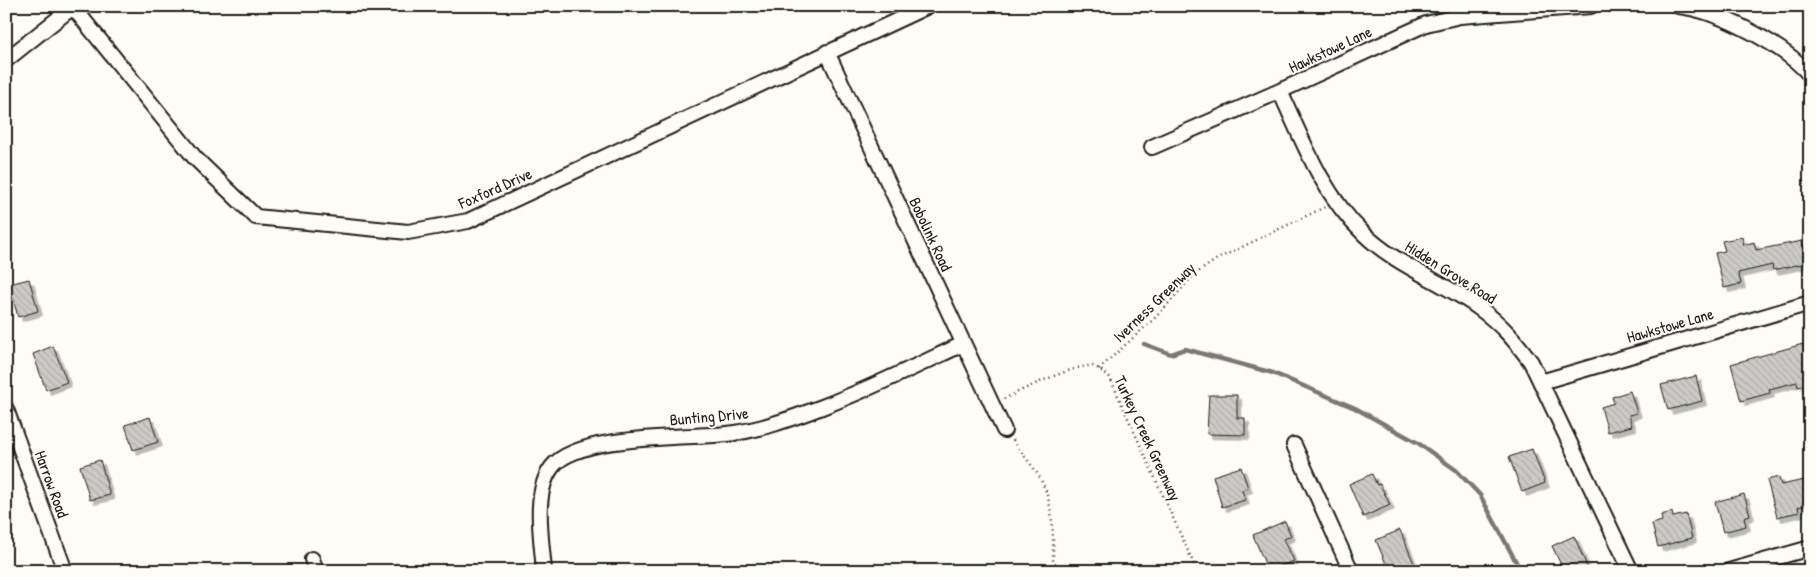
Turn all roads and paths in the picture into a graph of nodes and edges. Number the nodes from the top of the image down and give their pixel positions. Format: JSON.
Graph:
{"nodes":[{"id":1,"x":928,"y":6,"type":"edge"},
{"id":2,"x":1591,"y":6,"type":"edge"},
{"id":3,"x":1678,"y":6,"type":"edge"},
{"id":4,"x":73,"y":7,"type":"edge"},
{"id":5,"x":827,"y":52,"type":"junction"},
{"id":6,"x":6,"y":60,"type":"edge"},
{"id":7,"x":1810,"y":75,"type":"edge"},
{"id":8,"x":1280,"y":91,"type":"junction"},
{"id":9,"x":1152,"y":147,"type":"dead end"},
{"id":10,"x":1335,"y":202,"type":"junction"},
{"id":11,"x":1810,"y":303,"type":"edge"},
{"id":12,"x":963,"y":344,"type":"junction"},
{"id":13,"x":1099,"y":369,"type":"junction"},
{"id":14,"x":1541,"y":382,"type":"junction"},
{"id":15,"x":992,"y":404,"type":"junction"},
{"id":16,"x":6,"y":409,"type":"edge"},
{"id":17,"x":1004,"y":430,"type":"joint"},
{"id":18,"x":1294,"y":445,"type":"dead end"},
{"id":19,"x":1810,"y":548,"type":"edge"},
{"id":20,"x":66,"y":571,"type":"edge"},
{"id":21,"x":544,"y":571,"type":"edge"},
{"id":22,"x":1053,"y":571,"type":"edge"},
{"id":23,"x":1197,"y":571,"type":"edge"},
{"id":24,"x":1351,"y":571,"type":"edge"},
{"id":25,"x":1631,"y":571,"type":"edge"},
{"id":26,"x":1729,"y":571,"type":"edge"}],
"edges":[{"from":1,"to":5,"type":"street","name":"Foxford Drive"},
{"from":2,"to":8,"type":"street","name":"Hawkstowe Lane"},
{"from":3,"to":7,"type":"street"},
{"from":4,"to":5,"type":"street","name":"Foxford Drive"},
{"from":4,"to":6,"type":"street"},
{"from":5,"to":12,"type":"street","name":"Bobolink Road"},
{"from":8,"to":9,"type":"street","name":"Hawkstowe Lane"},
{"from":8,"to":10,"type":"street","name":"Hidden Grove Road"},
{"from":10,"to":13,"type":"path","name":"Iverness Greenway"},
{"from":10,"to":14,"type":"street","name":"Hidden Grove Road"},
{"from":11,"to":14,"type":"street","name":"Hawkstowe Lane"},
{"from":12,"to":15,"type":"street","name":"Bobolink Road"},
{"from":12,"to":21,"type":"street","name":"Bunting Drive"},
{"from":13,"to":15,"type":"path","name":"Turkey Creek Greenway"},
{"from":13,"to":23,"type":"path","name":"Turkey Creek Greenway"},
{"from":14,"to":25,"type":"street","name":"Hidden Grove Road"},
{"from":15,"to":17,"type":"street","name":"Bobolink Road"},
{"from":16,"to":20,"type":"street","name":"Harrow Road"},
{"from":17,"to":22,"type":"path"},
{"from":18,"to":24,"type":"street"},
{"from":19,"to":26,"type":"street"}]}
